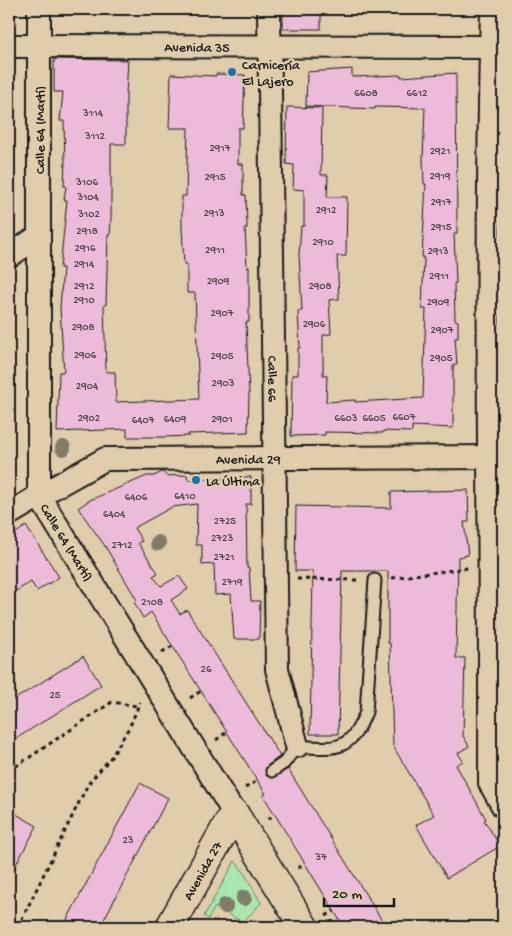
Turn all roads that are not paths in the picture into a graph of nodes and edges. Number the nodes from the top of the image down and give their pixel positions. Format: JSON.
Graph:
{"nodes":[{"id":1,"x":39,"y":9,"type":"edge"},
{"id":2,"x":269,"y":9,"type":"edge"},
{"id":3,"x":492,"y":9,"type":"edge"},
{"id":4,"x":9,"y":46,"type":"edge"},
{"id":5,"x":39,"y":46,"type":"junction"},
{"id":6,"x":269,"y":47,"type":"junction"},
{"id":7,"x":497,"y":47,"type":"edge"},
{"id":8,"x":39,"y":236,"type":"junction"},
{"id":9,"x":9,"y":256,"type":"edge"},
{"id":10,"x":275,"y":457,"type":"junction"},
{"id":11,"x":496,"y":457,"type":"edge"},
{"id":12,"x":39,"y":496,"type":"junction"},
{"id":13,"x":9,"y":514,"type":"edge"},
{"id":14,"x":375,"y":580,"type":"dead end"},
{"id":15,"x":297,"y":746,"type":"junction"},
{"id":16,"x":272,"y":771,"type":"road end"},
{"id":17,"x":503,"y":806,"type":"edge"},
{"id":18,"x":230,"y":807,"type":"junction"},
{"id":19,"x":170,"y":927,"type":"edge"},
{"id":20,"x":304,"y":927,"type":"edge"}],
"edges":[{"from":1,"to":5,"type":"street","name":"Calle 64 (Martí)"},
{"from":2,"to":6,"type":"street","name":"Calle 66"},
{"from":3,"to":7,"type":"street"},
{"from":4,"to":5,"type":"street","name":"Avenida 35"},
{"from":5,"to":6,"type":"street","name":"Avenida 35"},
{"from":5,"to":8,"type":"street","name":"Calle 64 (Martí)"},
{"from":6,"to":7,"type":"street","name":"Avenida 35"},
{"from":6,"to":10,"type":"street","name":"Calle 66"},
{"from":7,"to":11,"type":"street"},
{"from":8,"to":9,"type":"street"},
{"from":8,"to":12,"type":"street","name":"Calle 64 (Martí)"},
{"from":10,"to":11,"type":"street","name":"Avenida 29"},
{"from":10,"to":12,"type":"street","name":"Avenida 29"},
{"from":10,"to":15,"type":"street","name":"Calle 66"},
{"from":11,"to":17,"type":"street"},
{"from":12,"to":13,"type":"street","name":"Avenida 29"},
{"from":12,"to":18,"type":"street","name":"Calle 64 (Martí)"},
{"from":14,"to":15,"type":"lane"},
{"from":15,"to":16,"type":"lane"},
{"from":18,"to":19,"type":"street","name":"Avenida 27"},
{"from":18,"to":20,"type":"street","name":"Calle 64 (Martí)"}]}
